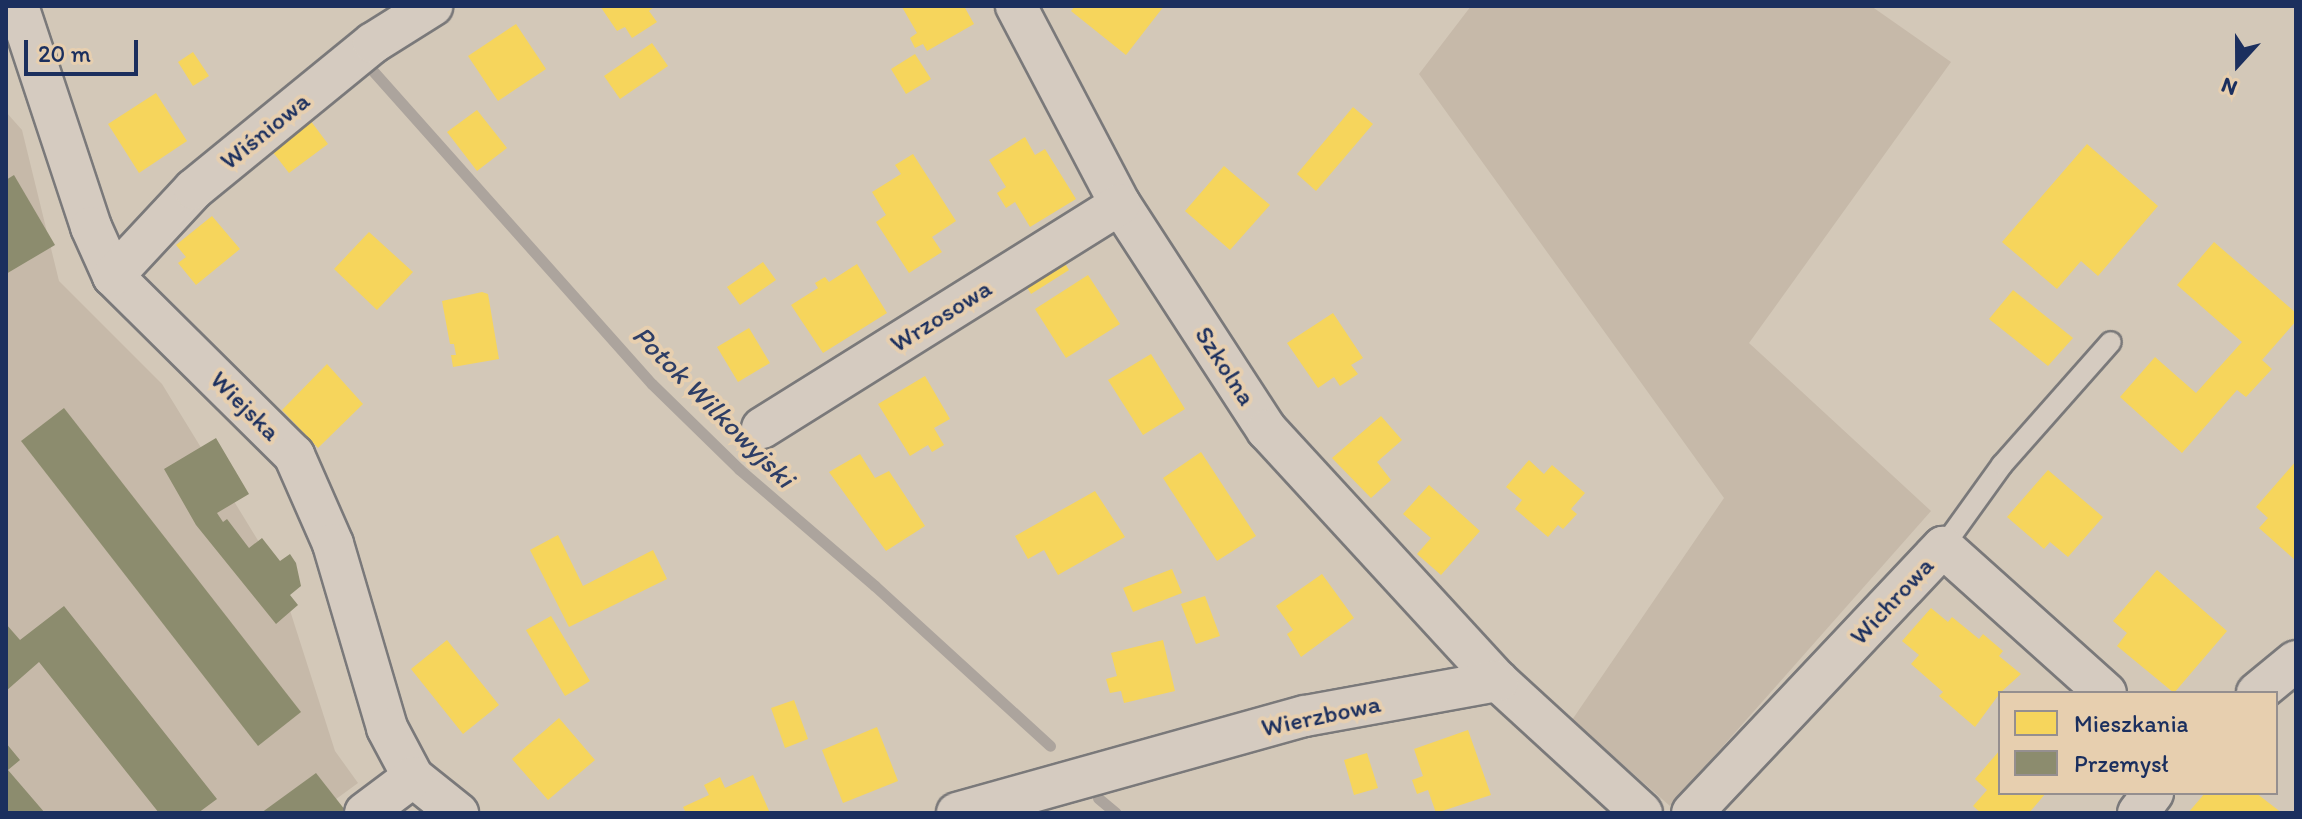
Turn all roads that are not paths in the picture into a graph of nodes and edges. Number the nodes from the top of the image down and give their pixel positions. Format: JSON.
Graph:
{"nodes":[{"id":1,"x":18,"y":6,"type":"edge"},
{"id":2,"x":432,"y":6,"type":"edge"},
{"id":3,"x":1016,"y":6,"type":"edge"},
{"id":4,"x":1120,"y":204,"type":"junction"},
{"id":5,"x":113,"y":276,"type":"junction"},
{"id":6,"x":2111,"y":342,"type":"dead end"},
{"id":7,"x":762,"y":428,"type":"dead end"},
{"id":8,"x":1943,"y":547,"type":"junction"},
{"id":9,"x":2296,"y":661,"type":"edge"},
{"id":10,"x":1498,"y":681,"type":"junction"},
{"id":11,"x":2104,"y":691,"type":"edge"},
{"id":12,"x":2259,"y":691,"type":"edge"},
{"id":13,"x":413,"y":777,"type":"junction"},
{"id":14,"x":2152,"y":795,"type":"edge"},
{"id":15,"x":365,"y":813,"type":"edge"},
{"id":16,"x":458,"y":813,"type":"edge"},
{"id":17,"x":957,"y":813,"type":"edge"},
{"id":18,"x":1642,"y":813,"type":"edge"},
{"id":19,"x":1692,"y":813,"type":"edge"},
{"id":20,"x":2138,"y":813,"type":"edge"}],
"edges":[{"from":1,"to":5,"type":"street","name":"Wiejska"},
{"from":2,"to":5,"type":"street","name":"Wiśniowa"},
{"from":3,"to":4,"type":"street","name":"Szkolna"},
{"from":4,"to":7,"type":"street","name":"Wrzosowa"},
{"from":4,"to":10,"type":"street","name":"Szkolna"},
{"from":5,"to":13,"type":"street","name":"Wiejska"},
{"from":6,"to":8,"type":"lane"},
{"from":8,"to":11,"type":"street","name":"Wichrowa"},
{"from":8,"to":19,"type":"street","name":"Wichrowa"},
{"from":9,"to":12,"type":"street"},
{"from":10,"to":17,"type":"street","name":"Wierzbowa"},
{"from":10,"to":18,"type":"street"},
{"from":13,"to":15,"type":"street"},
{"from":13,"to":16,"type":"street","name":"Wiejska"},
{"from":14,"to":20,"type":"street"}]}
